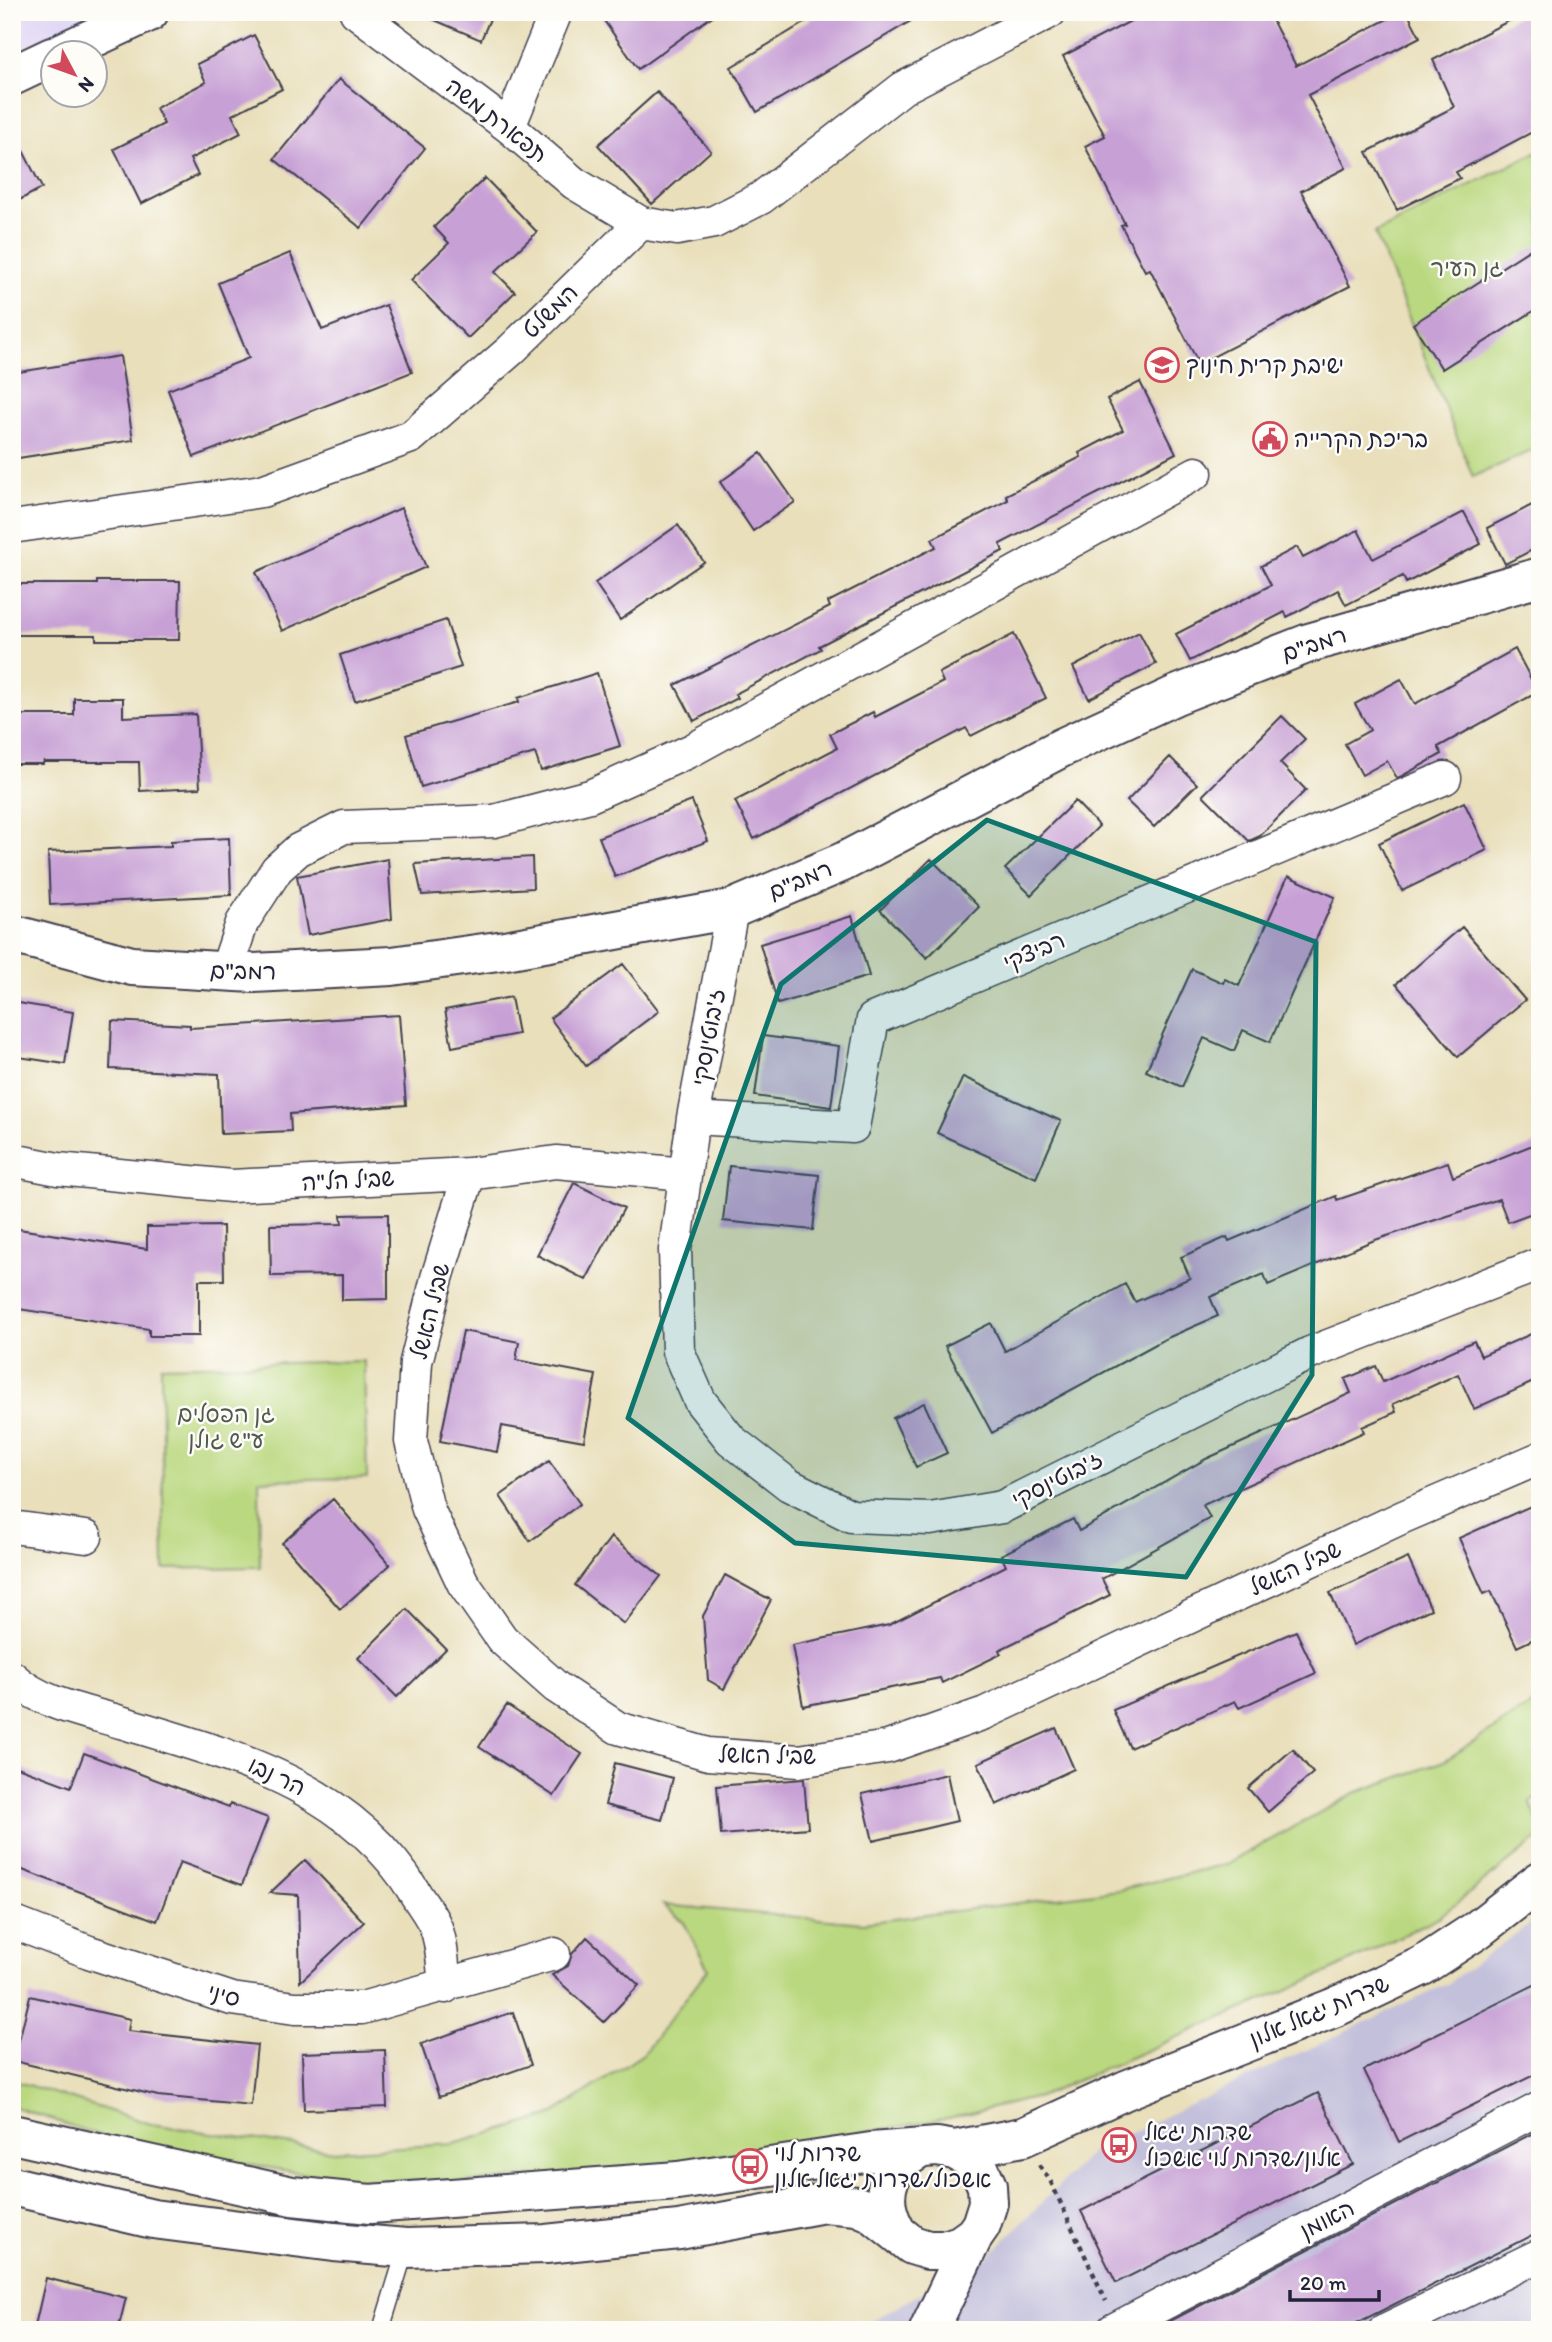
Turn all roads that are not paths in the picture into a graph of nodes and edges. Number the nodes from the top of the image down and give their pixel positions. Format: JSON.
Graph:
{"nodes":[{"id":1,"x":149,"y":12,"type":"edge"},
{"id":2,"x":356,"y":12,"type":"edge"},
{"id":3,"x":556,"y":12,"type":"edge"},
{"id":4,"x":1050,"y":12,"type":"edge"},
{"id":5,"x":93,"y":38,"type":"edge"},
{"id":6,"x":38,"y":64,"type":"edge"},
{"id":7,"x":12,"y":76,"type":"edge"},
{"id":8,"x":509,"y":127,"type":"junction"},
{"id":9,"x":641,"y":223,"type":"junction"},
{"id":10,"x":1196,"y":473,"type":"dead end"},
{"id":11,"x":12,"y":527,"type":"edge"},
{"id":12,"x":1540,"y":577,"type":"edge"},
{"id":13,"x":1445,"y":778,"type":"dead end"},
{"id":14,"x":732,"y":909,"type":"junction"},
{"id":15,"x":12,"y":934,"type":"edge"},
{"id":16,"x":226,"y":971,"type":"junction"},
{"id":17,"x":693,"y":1118,"type":"junction"},
{"id":18,"x":12,"y":1160,"type":"edge"},
{"id":19,"x":469,"y":1174,"type":"junction"},
{"id":20,"x":685,"y":1174,"type":"junction"},
{"id":21,"x":1540,"y":1265,"type":"edge"},
{"id":22,"x":1540,"y":1458,"type":"edge"},
{"id":23,"x":12,"y":1527,"type":"edge"},
{"id":24,"x":86,"y":1537,"type":"dead end"},
{"id":25,"x":12,"y":1676,"type":"edge"},
{"id":26,"x":1540,"y":1881,"type":"edge"},
{"id":27,"x":12,"y":1922,"type":"edge"},
{"id":28,"x":554,"y":1954,"type":"dead end"},
{"id":29,"x":445,"y":1987,"type":"junction"},
{"id":30,"x":1540,"y":2108,"type":"edge"},
{"id":31,"x":1083,"y":2112,"type":"junction"},
{"id":32,"x":12,"y":2134,"type":"edge"},
{"id":33,"x":938,"y":2150,"type":"junction"},
{"id":34,"x":12,"y":2186,"type":"edge"},
{"id":35,"x":981,"y":2219,"type":"junction"},
{"id":36,"x":903,"y":2237,"type":"junction"},
{"id":37,"x":406,"y":2248,"type":"junction"},
{"id":38,"x":1540,"y":2255,"type":"edge"},
{"id":39,"x":1116,"y":2328,"type":"edge"},
{"id":40,"x":382,"y":2330,"type":"edge"},
{"id":41,"x":923,"y":2330,"type":"edge"},
{"id":42,"x":929,"y":2330,"type":"edge"},
{"id":43,"x":1385,"y":2330,"type":"edge"}],
"edges":[{"from":1,"to":5,"type":"main road"},
{"from":2,"to":8,"type":"street","name":"תפארת משה"},
{"from":3,"to":8,"type":"street"},
{"from":4,"to":9,"type":"street"},
{"from":6,"to":7,"type":"main road"},
{"from":8,"to":9,"type":"street","name":"תפארת משה"},
{"from":9,"to":11,"type":"street","name":"המשלט"},
{"from":10,"to":16,"type":"street"},
{"from":12,"to":14,"type":"main road","name":"רמב\"ם"},
{"from":13,"to":17,"type":"street","name":"רביצקי"},
{"from":14,"to":16,"type":"main road","name":"רמב\"ם"},
{"from":14,"to":17,"type":"street","name":"ז'בוטינסקי"},
{"from":15,"to":16,"type":"main road","name":"רמב\"ם"},
{"from":17,"to":20,"type":"street","name":"ז'בוטינסקי"},
{"from":18,"to":19,"type":"street","name":"שביל הל\"ה"},
{"from":19,"to":20,"type":"street","name":"שביל הל\"ה"},
{"from":19,"to":22,"type":"street","name":"שביל האשל"},
{"from":20,"to":21,"type":"street","name":"ז'בוטינסקי"},
{"from":23,"to":24,"type":"street"},
{"from":25,"to":29,"type":"street","name":"הר נבו"},
{"from":26,"to":31,"type":"main road","name":"שדרות יגאל אלון"},
{"from":27,"to":29,"type":"street","name":"סיני"},
{"from":28,"to":29,"type":"street","name":"סיני"},
{"from":30,"to":39,"type":"street","name":"האומן"},
{"from":31,"to":33,"type":"main road","name":"שדרות יגאל אלון"},
{"from":31,"to":35,"type":"main road","name":"שדרות יגאל אלון"},
{"from":32,"to":33,"type":"main road","name":"שדרות יגאל אלון"},
{"from":33,"to":35,"type":"main road"},
{"from":33,"to":36,"type":"main road"},
{"from":34,"to":37,"type":"main road"},
{"from":35,"to":36,"type":"main road"},
{"from":35,"to":42,"type":"main road","name":"שדרות יגאל אלון"},
{"from":36,"to":37,"type":"main road"},
{"from":36,"to":41,"type":"main road"},
{"from":37,"to":40,"type":"lane"},
{"from":38,"to":43,"type":"street"}]}
